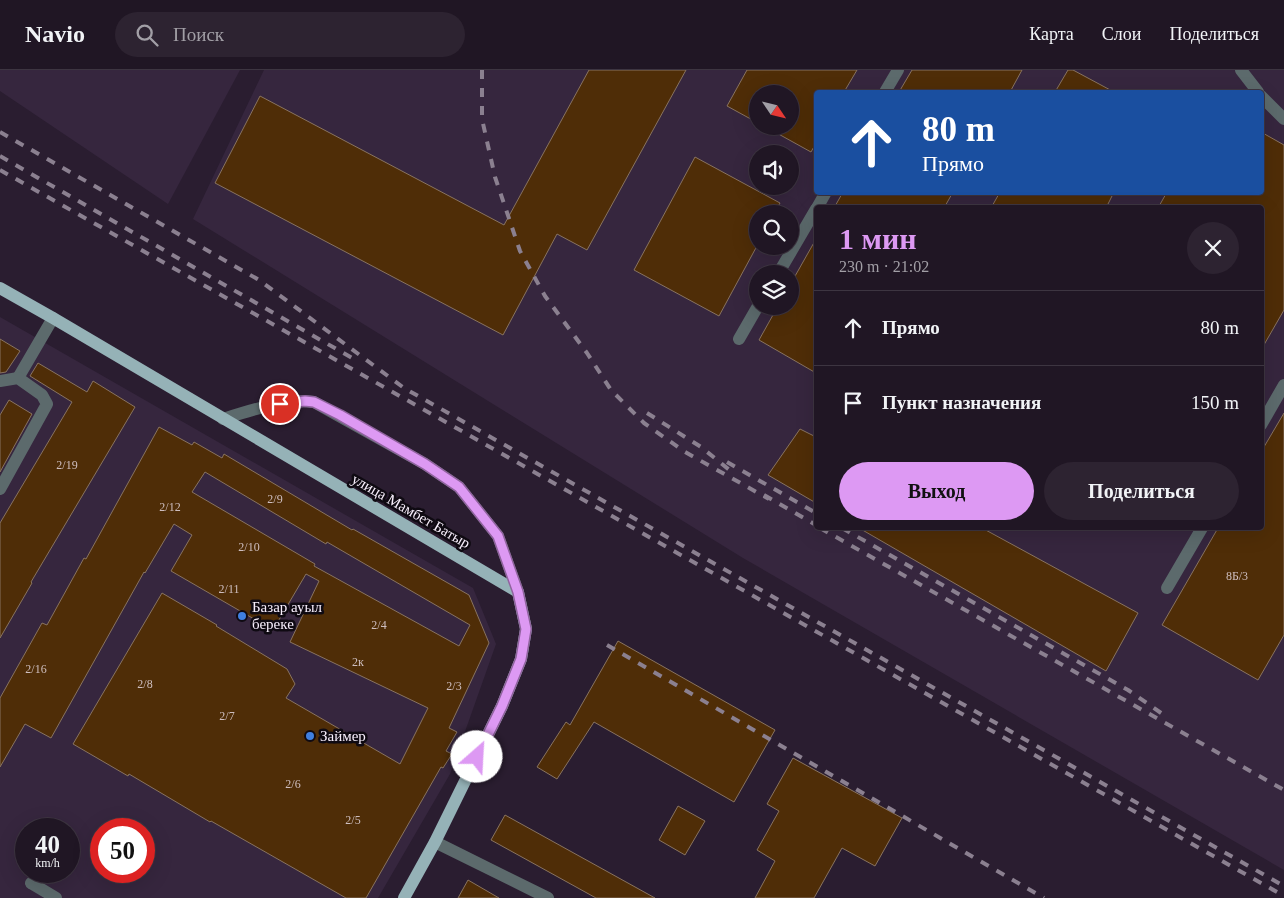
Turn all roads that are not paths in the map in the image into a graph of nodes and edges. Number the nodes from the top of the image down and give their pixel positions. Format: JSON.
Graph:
{"nodes":[{"id":1,"x":898,"y":70,"type":"edge"},
{"id":2,"x":1242,"y":70,"type":"edge"},
{"id":3,"x":886,"y":90,"type":"edge"},
{"id":4,"x":1257,"y":90,"type":"edge"},
{"id":5,"x":1264,"y":99,"type":"edge"},
{"id":6,"x":1284,"y":119,"type":"edge"},
{"id":7,"x":814,"y":213,"type":"edge"},
{"id":8,"x":783,"y":265,"type":"edge"},
{"id":9,"x":0,"y":288,"type":"edge"},
{"id":10,"x":753,"y":315,"type":"edge"},
{"id":11,"x":53,"y":318,"type":"junction"},
{"id":12,"x":739,"y":339,"type":"dead end"},
{"id":13,"x":18,"y":378,"type":"junction"},
{"id":14,"x":0,"y":381,"type":"edge"},
{"id":15,"x":1284,"y":385,"type":"edge"},
{"id":16,"x":223,"y":419,"type":"junction"},
{"id":17,"x":1264,"y":419,"type":"edge"},
{"id":18,"x":0,"y":489,"type":"edge"},
{"id":19,"x":1201,"y":530,"type":"edge"},
{"id":20,"x":1167,"y":588,"type":"dead end"},
{"id":21,"x":518,"y":592,"type":"junction"},
{"id":22,"x":435,"y":842,"type":"junction"},
{"id":23,"x":31,"y":883,"type":"dead end"},
{"id":24,"x":56,"y":898,"type":"edge"},
{"id":25,"x":404,"y":898,"type":"edge"},
{"id":26,"x":548,"y":898,"type":"edge"}],
"edges":[{"from":1,"to":3,"type":"street"},
{"from":2,"to":4,"type":"street"},
{"from":5,"to":6,"type":"street"},
{"from":7,"to":8,"type":"street"},
{"from":9,"to":11,"type":"main road","name":"улица Мамбет Батыр"},
{"from":10,"to":12,"type":"street"},
{"from":11,"to":13,"type":"street"},
{"from":11,"to":16,"type":"main road","name":"улица Мамбет Батыр"},
{"from":13,"to":14,"type":"street"},
{"from":13,"to":18,"type":"street"},
{"from":15,"to":17,"type":"street"},
{"from":16,"to":21,"type":"main road","name":"улица Мамбет Батыр"},
{"from":16,"to":21,"type":"street"},
{"from":19,"to":20,"type":"street"},
{"from":21,"to":22,"type":"main road"},
{"from":22,"to":25,"type":"main road"},
{"from":22,"to":26,"type":"street"},
{"from":23,"to":24,"type":"street"}]}
